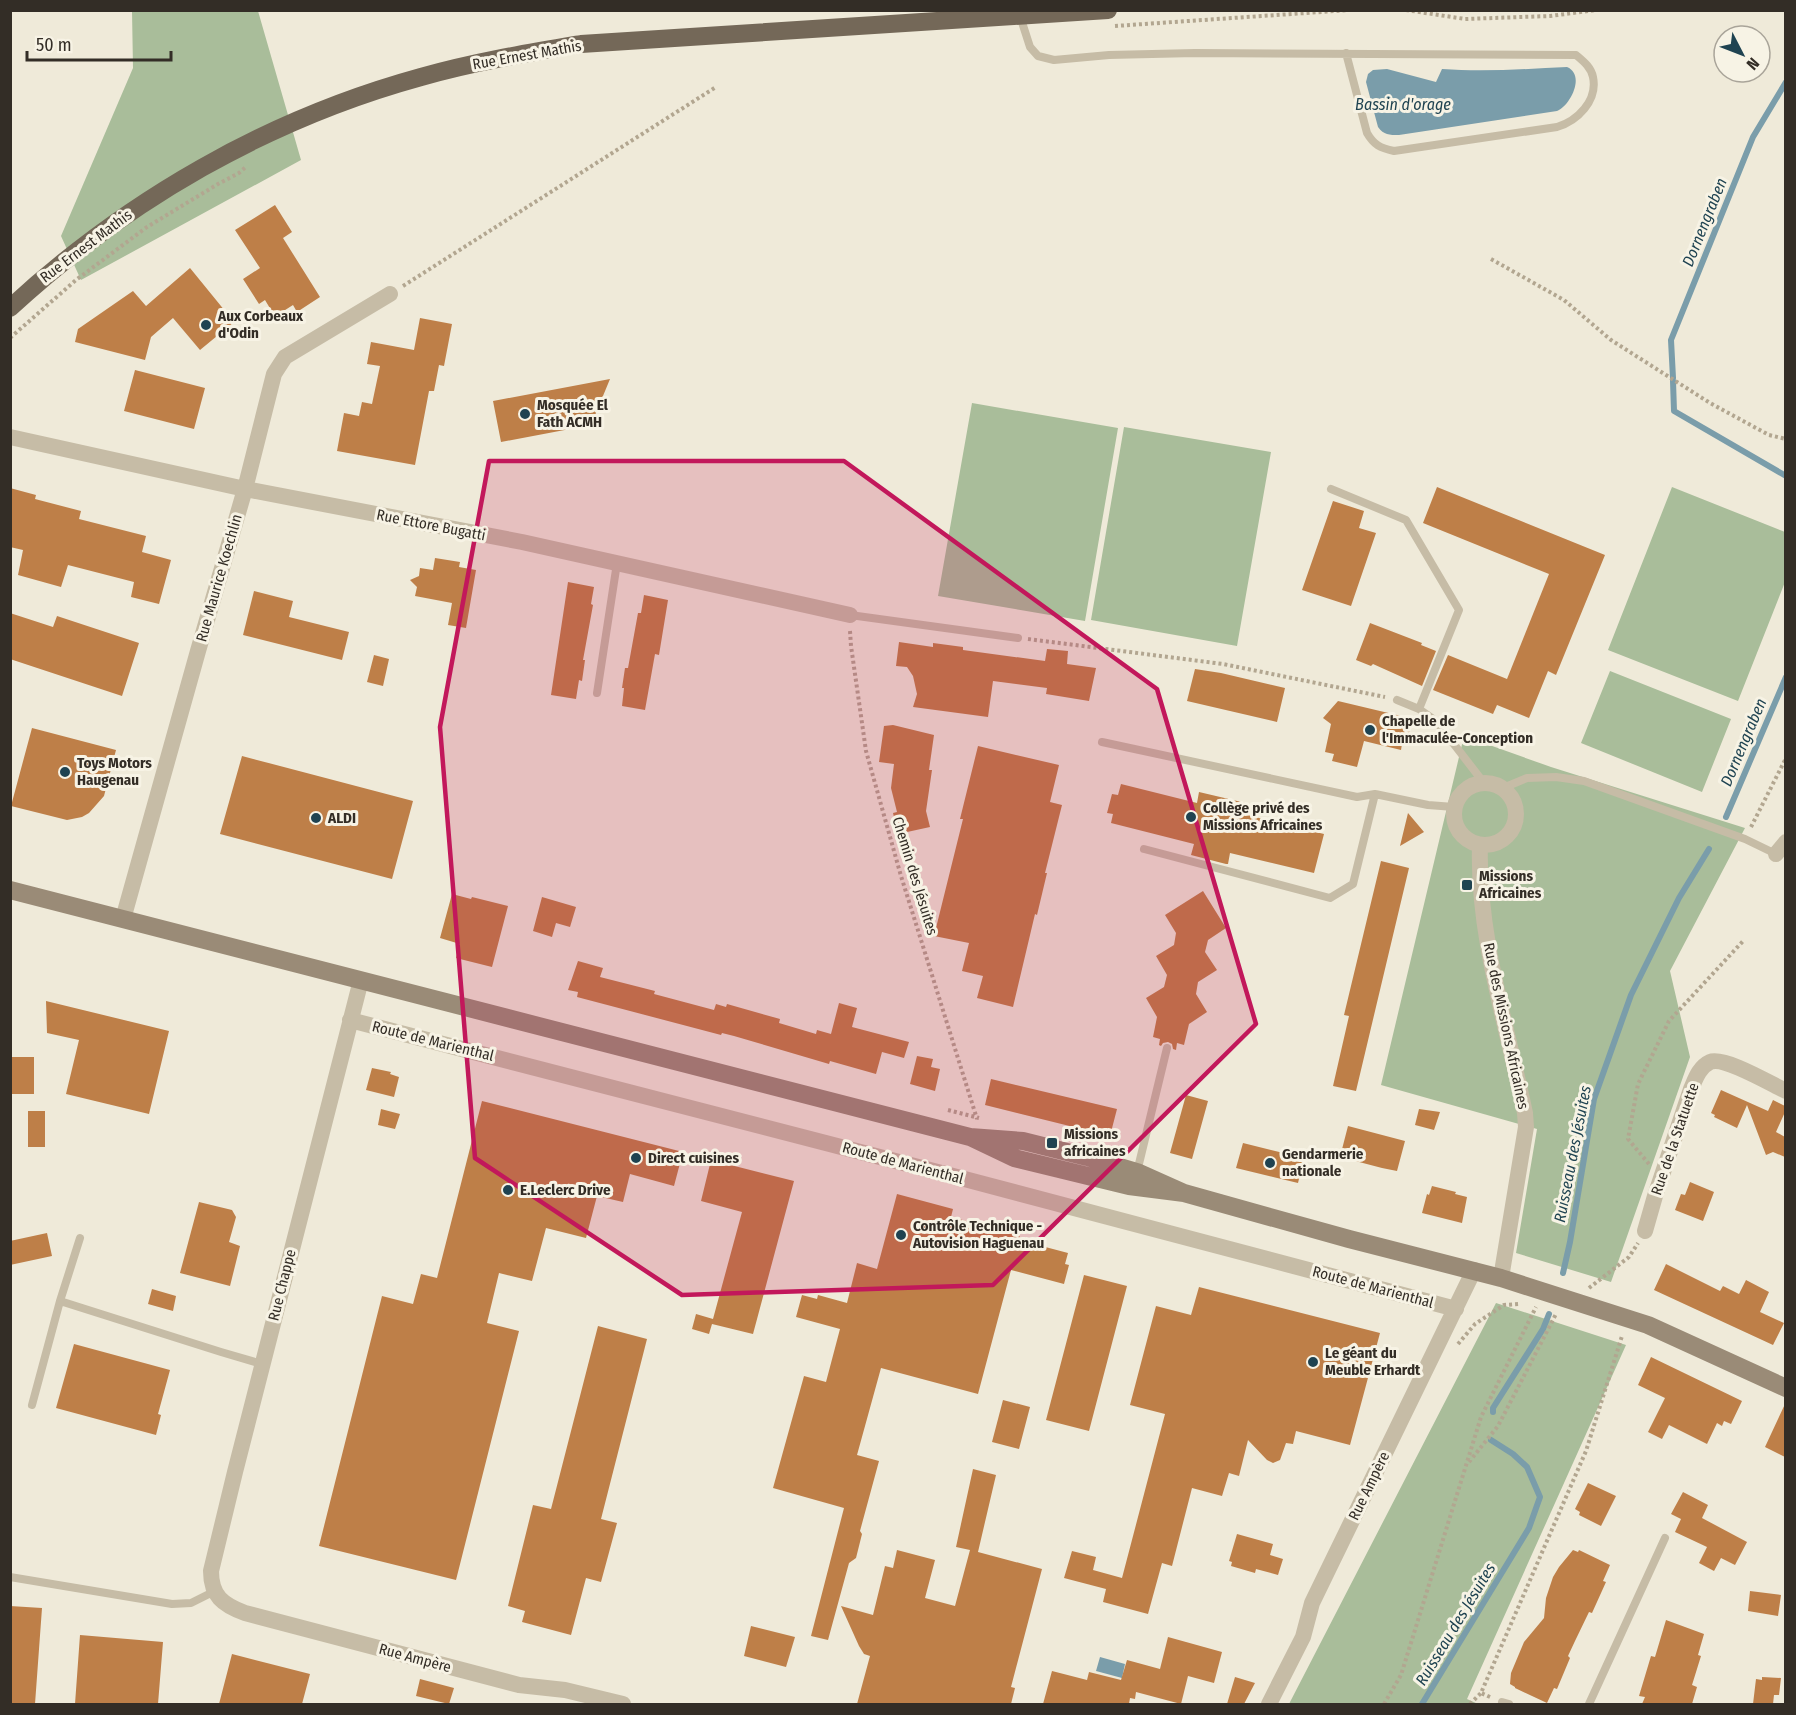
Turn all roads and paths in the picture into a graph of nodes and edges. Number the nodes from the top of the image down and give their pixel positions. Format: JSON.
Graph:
{"nodes":[{"id":1,"x":1350,"y":10,"type":"edge"},
{"id":2,"x":1406,"y":10,"type":"edge"},
{"id":3,"x":1596,"y":10,"type":"edge"},
{"id":4,"x":1020,"y":16,"type":"junction"},
{"id":5,"x":1106,"y":19,"type":"edge"},
{"id":6,"x":1346,"y":53,"type":"junction"},
{"id":7,"x":717,"y":87,"type":"dead end"},
{"id":8,"x":248,"y":165,"type":"dead end"},
{"id":9,"x":1491,"y":259,"type":"dead end"},
{"id":10,"x":394,"y":292,"type":"joint"},
{"id":11,"x":10,"y":308,"type":"edge"},
{"id":12,"x":10,"y":338,"type":"edge"},
{"id":13,"x":10,"y":437,"type":"edge"},
{"id":14,"x":1785,"y":439,"type":"edge"},
{"id":15,"x":245,"y":489,"type":"junction"},
{"id":16,"x":1331,"y":489,"type":"dead end"},
{"id":17,"x":617,"y":563,"type":"junction"},
{"id":18,"x":850,"y":615,"type":"junction"},
{"id":19,"x":1018,"y":638,"type":"joint"},
{"id":20,"x":597,"y":693,"type":"dead end"},
{"id":21,"x":1397,"y":700,"type":"joint"},
{"id":22,"x":1419,"y":709,"type":"junction"},
{"id":23,"x":1102,"y":742,"type":"dead end"},
{"id":24,"x":1785,"y":758,"type":"edge"},
{"id":25,"x":1484,"y":783,"type":"junction"},
{"id":26,"x":1503,"y":788,"type":"junction"},
{"id":27,"x":1375,"y":794,"type":"junction"},
{"id":28,"x":1454,"y":807,"type":"junction"},
{"id":29,"x":1745,"y":839,"type":"junction"},
{"id":30,"x":1480,"y":845,"type":"junction"},
{"id":31,"x":1781,"y":848,"type":"edge"},
{"id":32,"x":1144,"y":849,"type":"dead end"},
{"id":33,"x":10,"y":890,"type":"edge"},
{"id":34,"x":123,"y":919,"type":"junction"},
{"id":35,"x":1744,"y":940,"type":"dead end"},
{"id":36,"x":361,"y":980,"type":"junction"},
{"id":37,"x":350,"y":1020,"type":"junction"},
{"id":38,"x":1167,"y":1048,"type":"dead end"},
{"id":39,"x":1785,"y":1091,"type":"edge"},
{"id":40,"x":970,"y":1137,"type":"junction"},
{"id":41,"x":1661,"y":1178,"type":"junction"},
{"id":42,"x":1135,"y":1179,"type":"junction"},
{"id":43,"x":1645,"y":1231,"type":"joint"},
{"id":44,"x":80,"y":1238,"type":"dead end"},
{"id":45,"x":1474,"y":1270,"type":"junction"},
{"id":46,"x":1501,"y":1278,"type":"junction"},
{"id":47,"x":1588,"y":1289,"type":"dead end"},
{"id":48,"x":60,"y":1301,"type":"junction"},
{"id":49,"x":1536,"y":1306,"type":"junction"},
{"id":50,"x":1456,"y":1309,"type":"junction"},
{"id":51,"x":1547,"y":1309,"type":"dead end"},
{"id":52,"x":1557,"y":1311,"type":"dead end"},
{"id":53,"x":1648,"y":1325,"type":"junction"},
{"id":54,"x":1443,"y":1337,"type":"junction"},
{"id":55,"x":262,"y":1364,"type":"junction"},
{"id":56,"x":1785,"y":1388,"type":"edge"},
{"id":57,"x":32,"y":1405,"type":"dead end"},
{"id":58,"x":1466,"y":1465,"type":"junction"},
{"id":59,"x":1665,"y":1538,"type":"dead end"},
{"id":60,"x":10,"y":1577,"type":"edge"},
{"id":61,"x":215,"y":1592,"type":"junction"},
{"id":62,"x":1481,"y":1693,"type":"junction"},
{"id":63,"x":1506,"y":1703,"type":"edge"},
{"id":64,"x":623,"y":1704,"type":"edge"},
{"id":65,"x":1269,"y":1704,"type":"edge"},
{"id":66,"x":1384,"y":1704,"type":"edge"},
{"id":67,"x":1470,"y":1704,"type":"edge"},
{"id":68,"x":1589,"y":1704,"type":"edge"}],
"edges":[{"from":1,"to":5,"type":"path"},
{"from":2,"to":3,"type":"path"},
{"from":4,"to":5,"type":"main road","name":"Rue Ernest Mathis"},
{"from":4,"to":6,"type":"lane"},
{"from":4,"to":11,"type":"main road","name":"Rue Ernest Mathis"},
{"from":6,"to":6,"type":"lane"},
{"from":7,"to":10,"type":"path"},
{"from":8,"to":12,"type":"path"},
{"from":9,"to":14,"type":"path"},
{"from":10,"to":15,"type":"street","name":"Rue Maurice Koechlin"},
{"from":13,"to":15,"type":"street","name":"Rue Ettore Bugatti"},
{"from":15,"to":17,"type":"street","name":"Rue Ettore Bugatti"},
{"from":15,"to":34,"type":"street","name":"Rue Maurice Koechlin"},
{"from":16,"to":22,"type":"lane"},
{"from":17,"to":18,"type":"street","name":"Rue Ettore Bugatti"},
{"from":17,"to":20,"type":"lane"},
{"from":18,"to":19,"type":"lane"},
{"from":18,"to":40,"type":"path","name":"Chemin des Jésuites"},
{"from":19,"to":21,"type":"path"},
{"from":21,"to":22,"type":"lane"},
{"from":22,"to":25,"type":"lane"},
{"from":23,"to":27,"type":"lane"},
{"from":24,"to":29,"type":"path"},
{"from":25,"to":26,"type":"street"},
{"from":25,"to":28,"type":"street"},
{"from":26,"to":29,"type":"lane"},
{"from":26,"to":30,"type":"street"},
{"from":27,"to":28,"type":"lane"},
{"from":27,"to":32,"type":"lane"},
{"from":28,"to":30,"type":"street"},
{"from":29,"to":31,"type":"lane"},
{"from":30,"to":46,"type":"street","name":"Rue des Missions Africaines"},
{"from":33,"to":34,"type":"street"},
{"from":34,"to":36,"type":"street"},
{"from":35,"to":41,"type":"path"},
{"from":36,"to":37,"type":"street","name":"Rue Chappe"},
{"from":36,"to":40,"type":"street"},
{"from":37,"to":50,"type":"street","name":"Route de Marienthal"},
{"from":37,"to":55,"type":"street","name":"Rue Chappe"},
{"from":38,"to":42,"type":"lane"},
{"from":39,"to":41,"type":"street","name":"Rue de la Statuette"},
{"from":40,"to":42,"type":"street"},
{"from":41,"to":43,"type":"street","name":"Rue de la Statuette"},
{"from":42,"to":45,"type":"street"},
{"from":43,"to":47,"type":"path"},
{"from":44,"to":48,"type":"lane"},
{"from":45,"to":46,"type":"street"},
{"from":45,"to":50,"type":"street","name":"Rue Ampère"},
{"from":46,"to":53,"type":"street"},
{"from":48,"to":55,"type":"lane"},
{"from":48,"to":57,"type":"lane"},
{"from":49,"to":51,"type":"path"},
{"from":49,"to":54,"type":"path"},
{"from":49,"to":58,"type":"path"},
{"from":50,"to":54,"type":"street","name":"Rue Ampère"},
{"from":52,"to":58,"type":"path"},
{"from":53,"to":56,"type":"street"},
{"from":53,"to":62,"type":"path"},
{"from":54,"to":65,"type":"street","name":"Rue Ampère"},
{"from":55,"to":61,"type":"street","name":"Rue Chappe"},
{"from":58,"to":66,"type":"path"},
{"from":59,"to":68,"type":"lane"},
{"from":60,"to":61,"type":"lane"},
{"from":61,"to":64,"type":"street","name":"Rue Ampère"},
{"from":62,"to":63,"type":"path"},
{"from":62,"to":67,"type":"path"}]}
